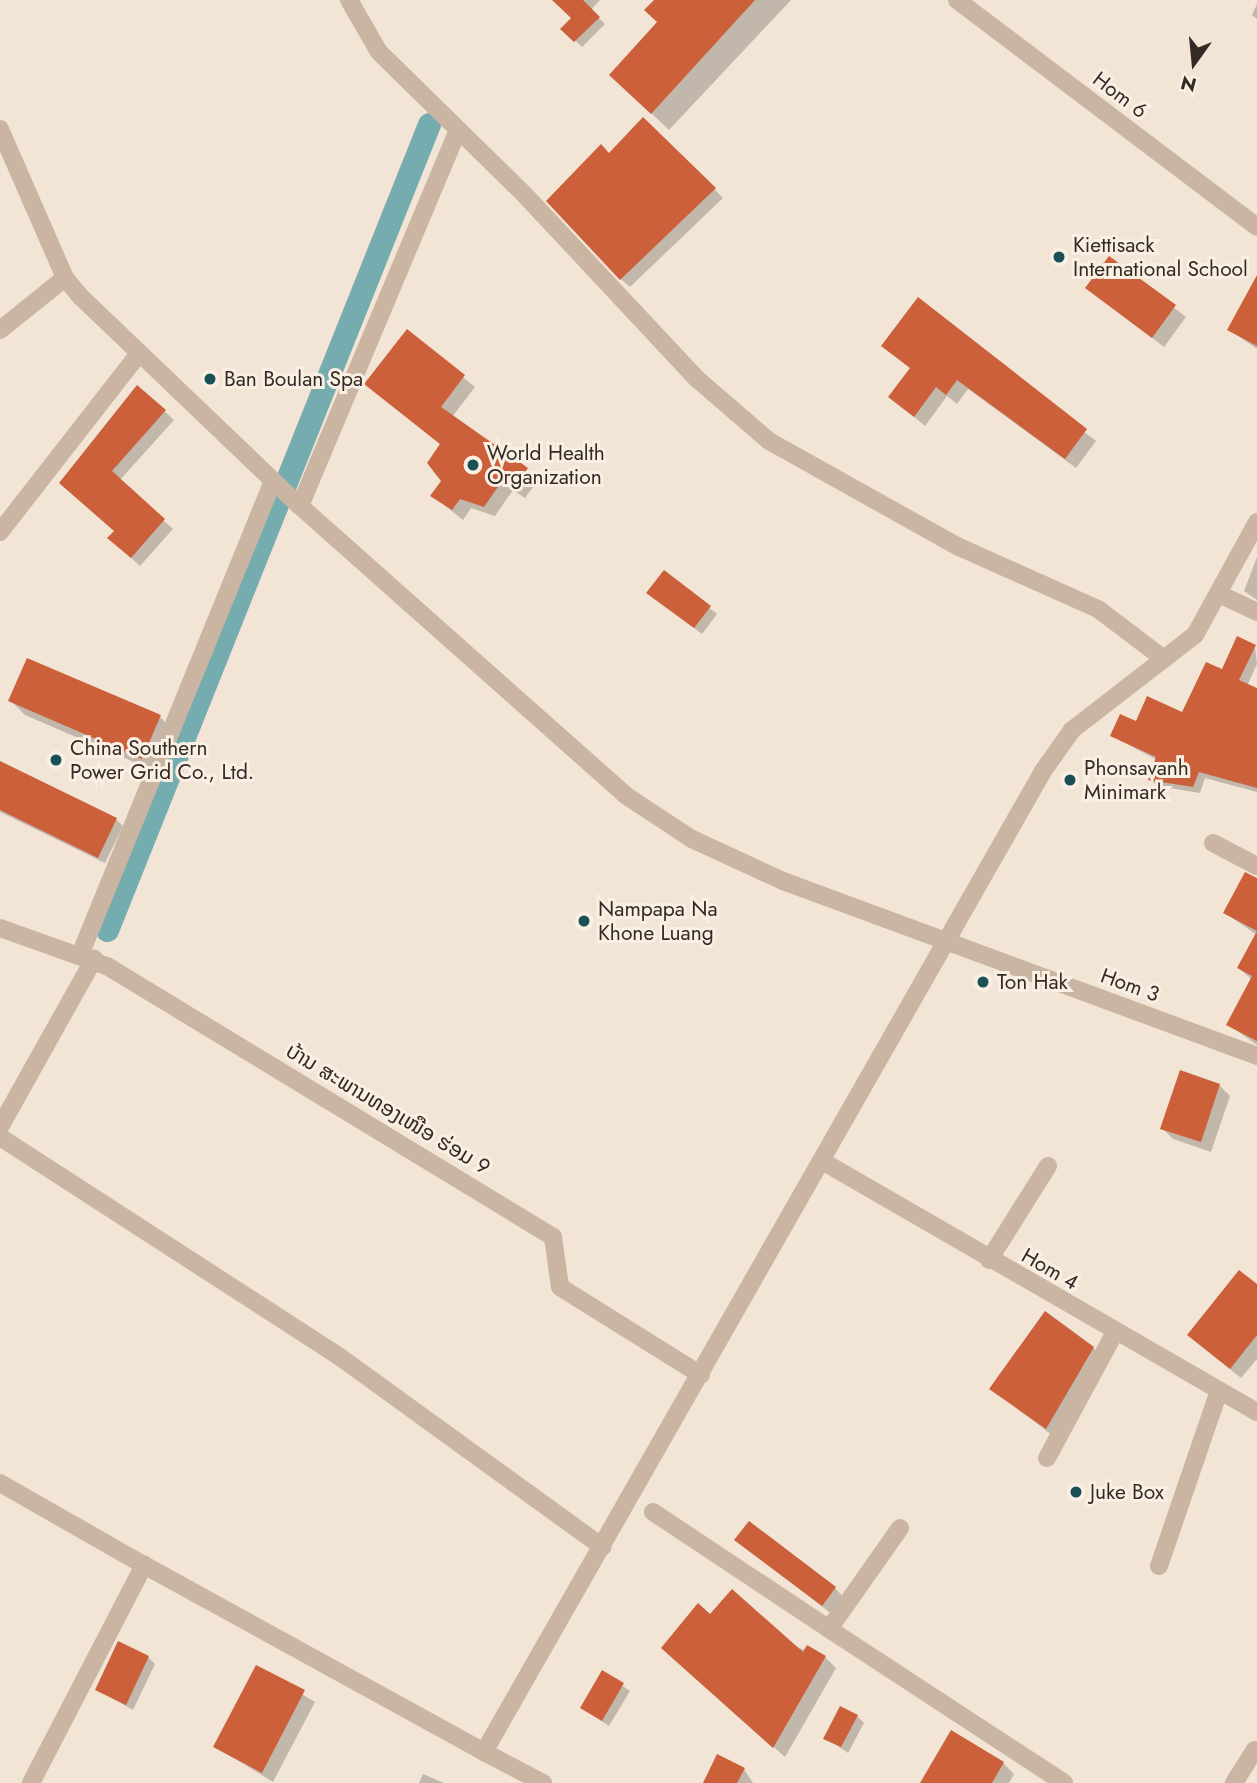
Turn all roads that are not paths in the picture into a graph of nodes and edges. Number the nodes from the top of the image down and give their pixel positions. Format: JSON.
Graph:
{"nodes":[{"id":1,"x":349,"y":0,"type":"edge"},
{"id":2,"x":957,"y":0,"type":"edge"},
{"id":3,"x":0,"y":129,"type":"edge"},
{"id":4,"x":458,"y":131,"type":"junction"},
{"id":5,"x":1257,"y":227,"type":"edge"},
{"id":6,"x":65,"y":278,"type":"junction"},
{"id":7,"x":0,"y":330,"type":"edge"},
{"id":8,"x":138,"y":355,"type":"junction"},
{"id":9,"x":273,"y":481,"type":"junction"},
{"id":10,"x":300,"y":506,"type":"junction"},
{"id":11,"x":1257,"y":522,"type":"edge"},
{"id":12,"x":0,"y":532,"type":"edge"},
{"id":13,"x":1219,"y":594,"type":"junction"},
{"id":14,"x":1257,"y":612,"type":"edge"},
{"id":15,"x":1164,"y":659,"type":"junction"},
{"id":16,"x":1213,"y":843,"type":"dead end"},
{"id":17,"x":1257,"y":866,"type":"edge"},
{"id":18,"x":0,"y":928,"type":"edge"},
{"id":19,"x":947,"y":942,"type":"junction"},
{"id":20,"x":87,"y":957,"type":"junction"},
{"id":21,"x":1257,"y":1056,"type":"edge"},
{"id":22,"x":0,"y":1127,"type":"edge"},
{"id":23,"x":0,"y":1137,"type":"edge"},
{"id":24,"x":822,"y":1161,"type":"junction"},
{"id":25,"x":1048,"y":1166,"type":"dead end"},
{"id":26,"x":989,"y":1260,"type":"junction"},
{"id":27,"x":1115,"y":1332,"type":"junction"},
{"id":28,"x":701,"y":1375,"type":"junction"},
{"id":29,"x":1220,"y":1391,"type":"junction"},
{"id":30,"x":1257,"y":1412,"type":"edge"},
{"id":31,"x":1047,"y":1458,"type":"dead end"},
{"id":32,"x":0,"y":1483,"type":"edge"},
{"id":33,"x":653,"y":1512,"type":"dead end"},
{"id":34,"x":900,"y":1528,"type":"dead end"},
{"id":35,"x":602,"y":1547,"type":"junction"},
{"id":36,"x":144,"y":1566,"type":"junction"},
{"id":37,"x":1160,"y":1566,"type":"dead end"},
{"id":38,"x":829,"y":1629,"type":"junction"},
{"id":39,"x":1255,"y":1751,"type":"dead end"},
{"id":40,"x":484,"y":1752,"type":"junction"},
{"id":41,"x":31,"y":1783,"type":"edge"},
{"id":42,"x":543,"y":1783,"type":"edge"},
{"id":43,"x":1064,"y":1783,"type":"edge"},
{"id":44,"x":1234,"y":1783,"type":"edge"}],
"edges":[{"from":1,"to":4,"type":"street"},
{"from":2,"to":5,"type":"street","name":"Hom 6"},
{"from":3,"to":6,"type":"street","name":"Hom 3"},
{"from":4,"to":10,"type":"street"},
{"from":4,"to":15,"type":"street"},
{"from":6,"to":7,"type":"street"},
{"from":6,"to":8,"type":"street","name":"Hom 3"},
{"from":8,"to":9,"type":"street","name":"Hom 3"},
{"from":8,"to":12,"type":"street"},
{"from":9,"to":10,"type":"street","name":"Hom 3"},
{"from":9,"to":20,"type":"street"},
{"from":10,"to":19,"type":"street","name":"Hom 3"},
{"from":11,"to":13,"type":"street"},
{"from":13,"to":14,"type":"street"},
{"from":13,"to":15,"type":"street"},
{"from":15,"to":19,"type":"street"},
{"from":16,"to":17,"type":"street"},
{"from":18,"to":20,"type":"street","name":"ບ້ານ ສະພານທອງເໜືອ ຮ່ອມ 9"},
{"from":19,"to":21,"type":"street","name":"Hom 3"},
{"from":19,"to":24,"type":"street"},
{"from":20,"to":22,"type":"street"},
{"from":20,"to":28,"type":"street","name":"ບ້ານ ສະພານທອງເໜືອ ຮ່ອມ 9"},
{"from":23,"to":35,"type":"street"},
{"from":24,"to":26,"type":"street","name":"Hom 4"},
{"from":24,"to":28,"type":"street"},
{"from":25,"to":26,"type":"street"},
{"from":26,"to":27,"type":"street","name":"Hom 4"},
{"from":27,"to":29,"type":"street","name":"Hom 4"},
{"from":27,"to":31,"type":"street"},
{"from":28,"to":35,"type":"street"},
{"from":29,"to":30,"type":"street","name":"Hom 4"},
{"from":29,"to":37,"type":"street"},
{"from":32,"to":36,"type":"street"},
{"from":33,"to":38,"type":"street"},
{"from":34,"to":38,"type":"street"},
{"from":35,"to":40,"type":"street"},
{"from":36,"to":40,"type":"street"},
{"from":36,"to":41,"type":"street"},
{"from":38,"to":43,"type":"street"},
{"from":39,"to":44,"type":"street"},
{"from":40,"to":42,"type":"street"}]}
